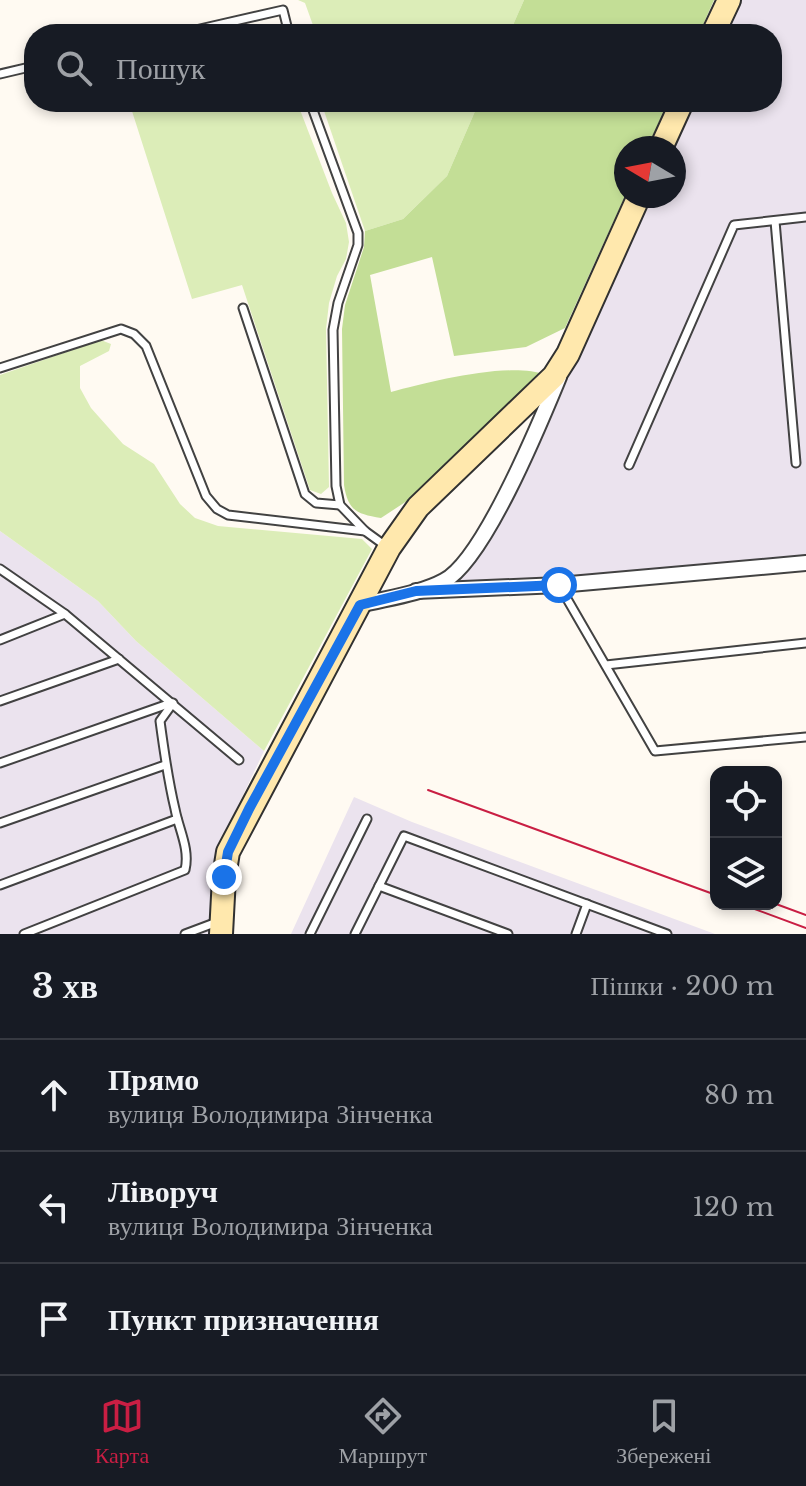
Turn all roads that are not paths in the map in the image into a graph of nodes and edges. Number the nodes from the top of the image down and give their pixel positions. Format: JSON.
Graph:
{"nodes":[{"id":1,"x":729,"y":0,"type":"edge"},
{"id":2,"x":222,"y":24,"type":"edge"},
{"id":3,"x":286,"y":24,"type":"edge"},
{"id":4,"x":718,"y":24,"type":"edge"},
{"id":5,"x":24,"y":68,"type":"edge"},
{"id":6,"x":0,"y":74,"type":"edge"},
{"id":7,"x":314,"y":112,"type":"edge"},
{"id":8,"x":677,"y":112,"type":"edge"},
{"id":9,"x":666,"y":136,"type":"edge"},
{"id":10,"x":634,"y":208,"type":"edge"},
{"id":11,"x":806,"y":217,"type":"edge"},
{"id":12,"x":775,"y":221,"type":"junction"},
{"id":13,"x":243,"y":308,"type":"dead end"},
{"id":14,"x":568,"y":354,"type":"junction"},
{"id":15,"x":0,"y":368,"type":"edge"},
{"id":16,"x":796,"y":463,"type":"dead end"},
{"id":17,"x":629,"y":465,"type":"dead end"},
{"id":18,"x":340,"y":505,"type":"junction"},
{"id":19,"x":365,"y":531,"type":"junction"},
{"id":20,"x":389,"y":548,"type":"junction"},
{"id":21,"x":806,"y":563,"type":"edge"},
{"id":22,"x":0,"y":569,"type":"edge"},
{"id":23,"x":12,"y":577,"type":"junction"},
{"id":24,"x":0,"y":582,"type":"edge"},
{"id":25,"x":559,"y":585,"type":"junction"},
{"id":26,"x":416,"y":591,"type":"junction"},
{"id":27,"x":360,"y":605,"type":"junction"},
{"id":28,"x":65,"y":614,"type":"junction"},
{"id":29,"x":0,"y":640,"type":"edge"},
{"id":30,"x":806,"y":643,"type":"edge"},
{"id":31,"x":119,"y":659,"type":"junction"},
{"id":32,"x":606,"y":665,"type":"junction"},
{"id":33,"x":0,"y":701,"type":"edge"},
{"id":34,"x":173,"y":703,"type":"junction"},
{"id":35,"x":806,"y":737,"type":"edge"},
{"id":36,"x":239,"y":760,"type":"dead end"},
{"id":37,"x":0,"y":763,"type":"edge"},
{"id":38,"x":165,"y":765,"type":"junction"},
{"id":39,"x":177,"y":819,"type":"junction"},
{"id":40,"x":367,"y":819,"type":"dead end"},
{"id":41,"x":0,"y":823,"type":"edge"},
{"id":42,"x":0,"y":885,"type":"edge"},
{"id":43,"x":379,"y":886,"type":"junction"},
{"id":44,"x":587,"y":904,"type":"junction"},
{"id":45,"x":222,"y":927,"type":"edge"},
{"id":46,"x":24,"y":934,"type":"edge"},
{"id":47,"x":185,"y":934,"type":"edge"},
{"id":48,"x":310,"y":934,"type":"edge"},
{"id":49,"x":355,"y":934,"type":"edge"},
{"id":50,"x":508,"y":934,"type":"edge"},
{"id":51,"x":576,"y":934,"type":"edge"},
{"id":52,"x":667,"y":934,"type":"edge"}],
"edges":[{"from":1,"to":4,"type":"main road"},
{"from":2,"to":3,"type":"lane"},
{"from":5,"to":6,"type":"lane"},
{"from":7,"to":18,"type":"lane"},
{"from":8,"to":9,"type":"main road"},
{"from":10,"to":14,"type":"main road"},
{"from":11,"to":12,"type":"lane"},
{"from":12,"to":16,"type":"lane"},
{"from":12,"to":17,"type":"lane"},
{"from":13,"to":18,"type":"lane"},
{"from":14,"to":20,"type":"main road"},
{"from":14,"to":26,"type":"street"},
{"from":15,"to":19,"type":"lane"},
{"from":18,"to":19,"type":"lane"},
{"from":19,"to":20,"type":"lane"},
{"from":20,"to":27,"type":"main road"},
{"from":21,"to":25,"type":"street"},
{"from":22,"to":23,"type":"lane"},
{"from":23,"to":24,"type":"lane"},
{"from":23,"to":28,"type":"lane"},
{"from":25,"to":26,"type":"street"},
{"from":25,"to":32,"type":"lane"},
{"from":26,"to":27,"type":"street"},
{"from":27,"to":45,"type":"main road"},
{"from":28,"to":29,"type":"lane"},
{"from":28,"to":31,"type":"lane"},
{"from":30,"to":32,"type":"lane"},
{"from":31,"to":33,"type":"lane"},
{"from":31,"to":34,"type":"lane"},
{"from":32,"to":35,"type":"lane"},
{"from":34,"to":36,"type":"lane"},
{"from":34,"to":37,"type":"lane"},
{"from":34,"to":38,"type":"lane"},
{"from":38,"to":39,"type":"lane"},
{"from":38,"to":41,"type":"lane"},
{"from":39,"to":42,"type":"lane"},
{"from":39,"to":46,"type":"lane"},
{"from":40,"to":48,"type":"lane"},
{"from":43,"to":44,"type":"lane"},
{"from":43,"to":49,"type":"lane"},
{"from":43,"to":50,"type":"lane"},
{"from":44,"to":51,"type":"lane"},
{"from":44,"to":52,"type":"lane"},
{"from":45,"to":47,"type":"lane"}]}
